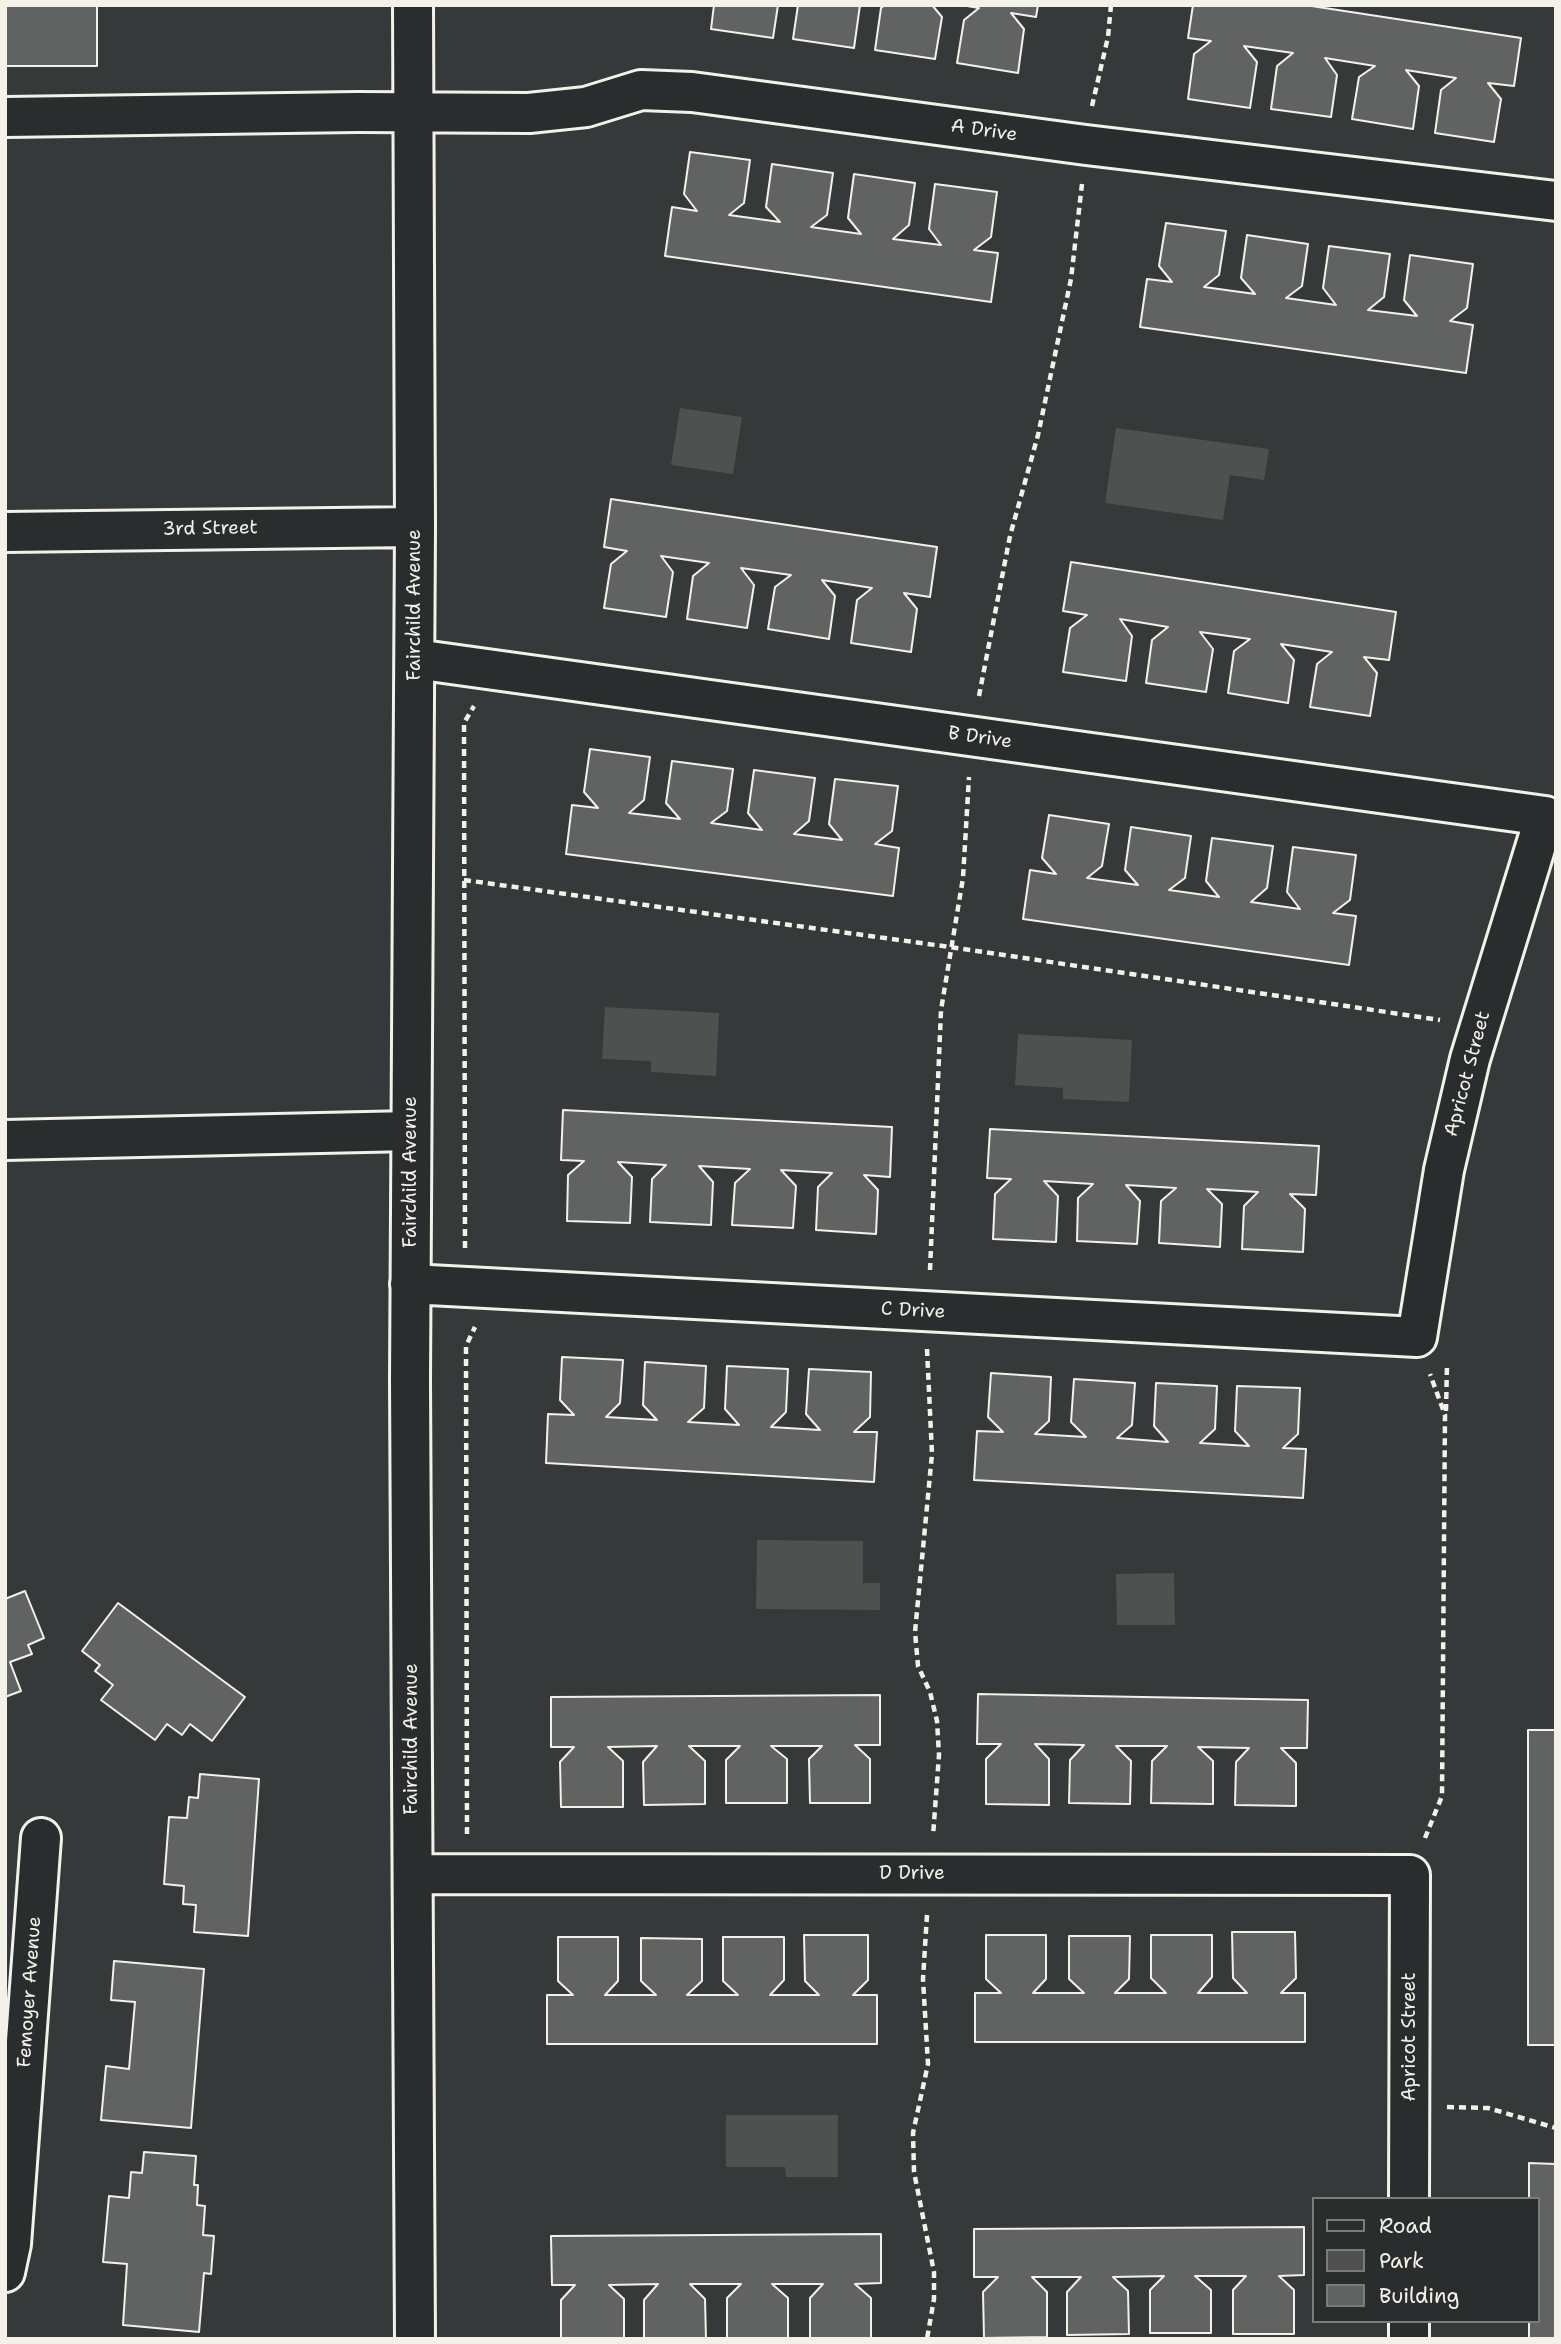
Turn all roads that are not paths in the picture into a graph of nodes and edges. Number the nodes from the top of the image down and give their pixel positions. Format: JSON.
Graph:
{"nodes":[{"id":1,"x":413,"y":5,"type":"edge"},
{"id":2,"x":414,"y":112,"type":"junction"},
{"id":3,"x":5,"y":117,"type":"edge"},
{"id":4,"x":1556,"y":201,"type":"edge"},
{"id":5,"x":415,"y":527,"type":"junction"},
{"id":6,"x":5,"y":532,"type":"edge"},
{"id":7,"x":415,"y":659,"type":"junction"},
{"id":8,"x":1545,"y":816,"type":"joint"},
{"id":9,"x":411,"y":1131,"type":"junction"},
{"id":10,"x":5,"y":1140,"type":"edge"},
{"id":11,"x":410,"y":1284,"type":"junction"},
{"id":12,"x":1417,"y":1338,"type":"joint"},
{"id":13,"x":41,"y":1838,"type":"dead end"},
{"id":14,"x":413,"y":1874,"type":"junction"},
{"id":15,"x":1410,"y":1875,"type":"joint"},
{"id":16,"x":1409,"y":2197,"type":"edge"},
{"id":17,"x":5,"y":2272,"type":"edge"},
{"id":18,"x":415,"y":2339,"type":"edge"}],
"edges":[{"from":1,"to":2,"type":"street","name":"Fairchild Avenue"},
{"from":2,"to":3,"type":"street","name":"A Drive"},
{"from":2,"to":4,"type":"street","name":"A Drive"},
{"from":2,"to":5,"type":"street","name":"Fairchild Avenue"},
{"from":5,"to":6,"type":"street","name":"3rd Street"},
{"from":5,"to":7,"type":"street","name":"Fairchild Avenue"},
{"from":7,"to":8,"type":"street","name":"B Drive"},
{"from":7,"to":9,"type":"street","name":"Fairchild Avenue"},
{"from":8,"to":12,"type":"street","name":"Apricot Street"},
{"from":9,"to":10,"type":"street"},
{"from":9,"to":11,"type":"street","name":"Fairchild Avenue"},
{"from":11,"to":12,"type":"street","name":"C Drive"},
{"from":11,"to":14,"type":"street","name":"Fairchild Avenue"},
{"from":13,"to":17,"type":"street","name":"Femoyer Avenue"},
{"from":14,"to":15,"type":"street","name":"D Drive"},
{"from":14,"to":18,"type":"street","name":"Fairchild Avenue"},
{"from":15,"to":16,"type":"street","name":"Apricot Street"}]}
